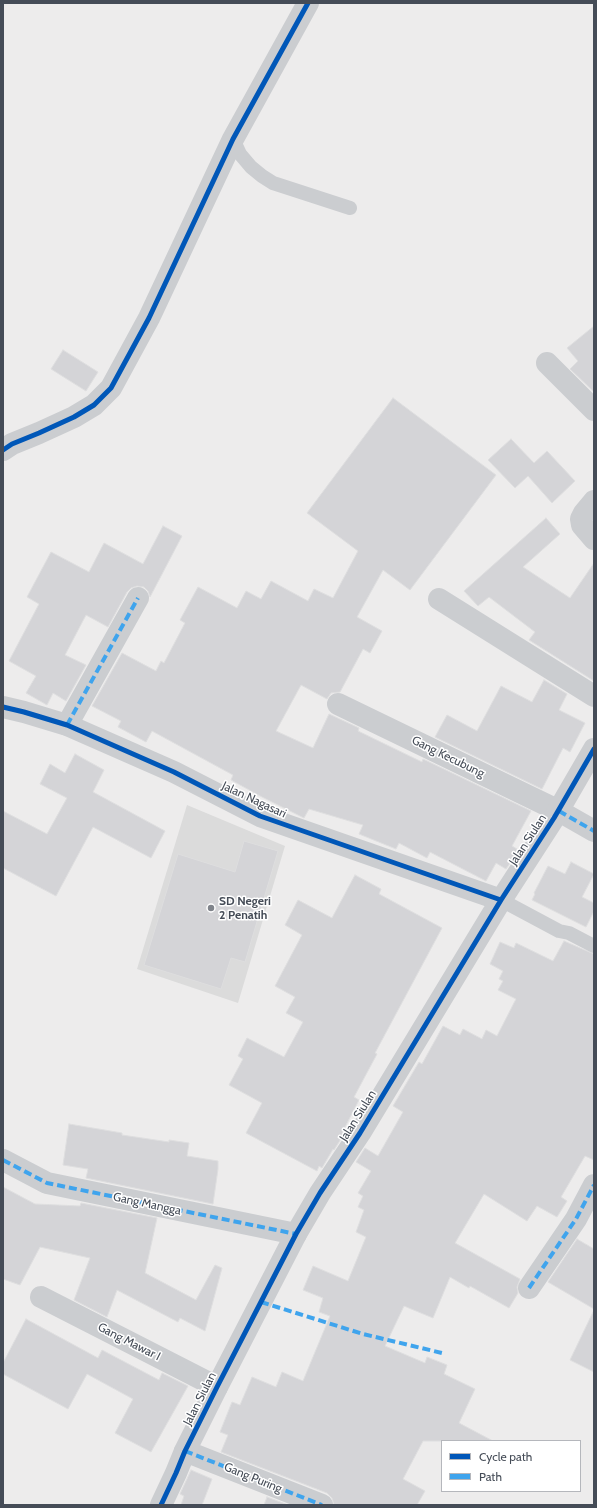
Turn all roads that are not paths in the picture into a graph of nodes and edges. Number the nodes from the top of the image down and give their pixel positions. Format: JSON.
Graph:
{"nodes":[{"id":1,"x":308,"y":3,"type":"edge"},
{"id":2,"x":233,"y":139,"type":"junction"},
{"id":3,"x":350,"y":208,"type":"dead end"},
{"id":4,"x":548,"y":363,"type":"dead end"},
{"id":5,"x":594,"y":410,"type":"edge"},
{"id":6,"x":3,"y":450,"type":"edge"},
{"id":7,"x":594,"y":501,"type":"edge"},
{"id":8,"x":594,"y":539,"type":"edge"},
{"id":9,"x":138,"y":598,"type":"dead end"},
{"id":10,"x":439,"y":599,"type":"dead end"},
{"id":11,"x":594,"y":696,"type":"edge"},
{"id":12,"x":338,"y":704,"type":"dead end"},
{"id":13,"x":3,"y":707,"type":"edge"},
{"id":14,"x":68,"y":726,"type":"junction"},
{"id":15,"x":594,"y":749,"type":"edge"},
{"id":16,"x":559,"y":810,"type":"junction"},
{"id":17,"x":594,"y":831,"type":"edge"},
{"id":18,"x":501,"y":900,"type":"junction"},
{"id":19,"x":594,"y":946,"type":"edge"},
{"id":20,"x":3,"y":1160,"type":"edge"},
{"id":21,"x":594,"y":1185,"type":"edge"},
{"id":22,"x":296,"y":1234,"type":"junction"},
{"id":23,"x":529,"y":1288,"type":"dead end"},
{"id":24,"x":41,"y":1297,"type":"dead end"},
{"id":25,"x":217,"y":1387,"type":"junction"},
{"id":26,"x":185,"y":1451,"type":"junction"},
{"id":27,"x":161,"y":1505,"type":"edge"},
{"id":28,"x":322,"y":1505,"type":"edge"}],
"edges":[{"from":1,"to":2,"type":"street"},
{"from":2,"to":3,"type":"lane"},
{"from":2,"to":6,"type":"street"},
{"from":4,"to":5,"type":"street"},
{"from":7,"to":8,"type":"street"},
{"from":9,"to":14,"type":"street"},
{"from":10,"to":11,"type":"street"},
{"from":12,"to":16,"type":"street","name":"Gang Kecubung"},
{"from":13,"to":14,"type":"street","name":"Jalan Nagasari"},
{"from":14,"to":18,"type":"street","name":"Jalan Nagasari"},
{"from":15,"to":16,"type":"street","name":"Jalan Siulan"},
{"from":16,"to":17,"type":"street","name":"Gang Kecubung"},
{"from":16,"to":18,"type":"street","name":"Jalan Siulan"},
{"from":18,"to":19,"type":"lane"},
{"from":18,"to":22,"type":"street","name":"Jalan Siulan"},
{"from":20,"to":22,"type":"street","name":"Gang Mangga"},
{"from":21,"to":23,"type":"street"},
{"from":22,"to":25,"type":"street","name":"Jalan Siulan"},
{"from":24,"to":25,"type":"street","name":"Gang Mawar I"},
{"from":25,"to":26,"type":"street","name":"Jalan Siulan"},
{"from":26,"to":27,"type":"street","name":"Jalan Siulan"},
{"from":26,"to":28,"type":"street","name":"Gang Puring"}]}
